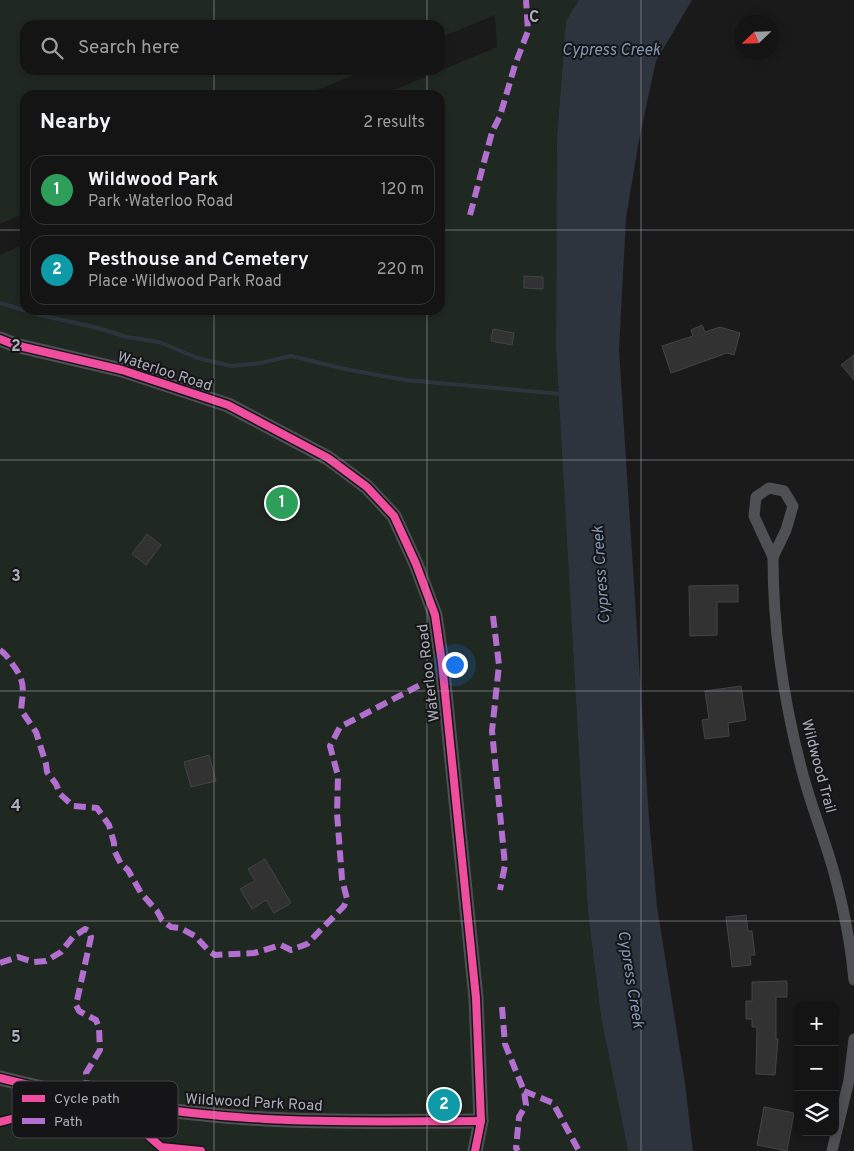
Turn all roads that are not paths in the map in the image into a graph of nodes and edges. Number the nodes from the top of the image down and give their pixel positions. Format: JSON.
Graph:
{"nodes":[{"id":1,"x":0,"y":339,"type":"edge"},
{"id":2,"x":773,"y":557,"type":"junction"},
{"id":3,"x":854,"y":980,"type":"edge"},
{"id":4,"x":854,"y":1039,"type":"edge"},
{"id":5,"x":178,"y":1111,"type":"edge"},
{"id":6,"x":481,"y":1121,"type":"junction"},
{"id":7,"x":475,"y":1151,"type":"edge"},
{"id":8,"x":832,"y":1151,"type":"edge"}],
"edges":[{"from":1,"to":6,"type":"street","name":"Waterloo Road"},
{"from":2,"to":2,"type":"street"},
{"from":2,"to":3,"type":"street","name":"Wildwood Trail"},
{"from":4,"to":8,"type":"street"},
{"from":5,"to":6,"type":"street","name":"Wildwood Park Road"},
{"from":6,"to":7,"type":"street","name":"Waterloo Road"}]}
